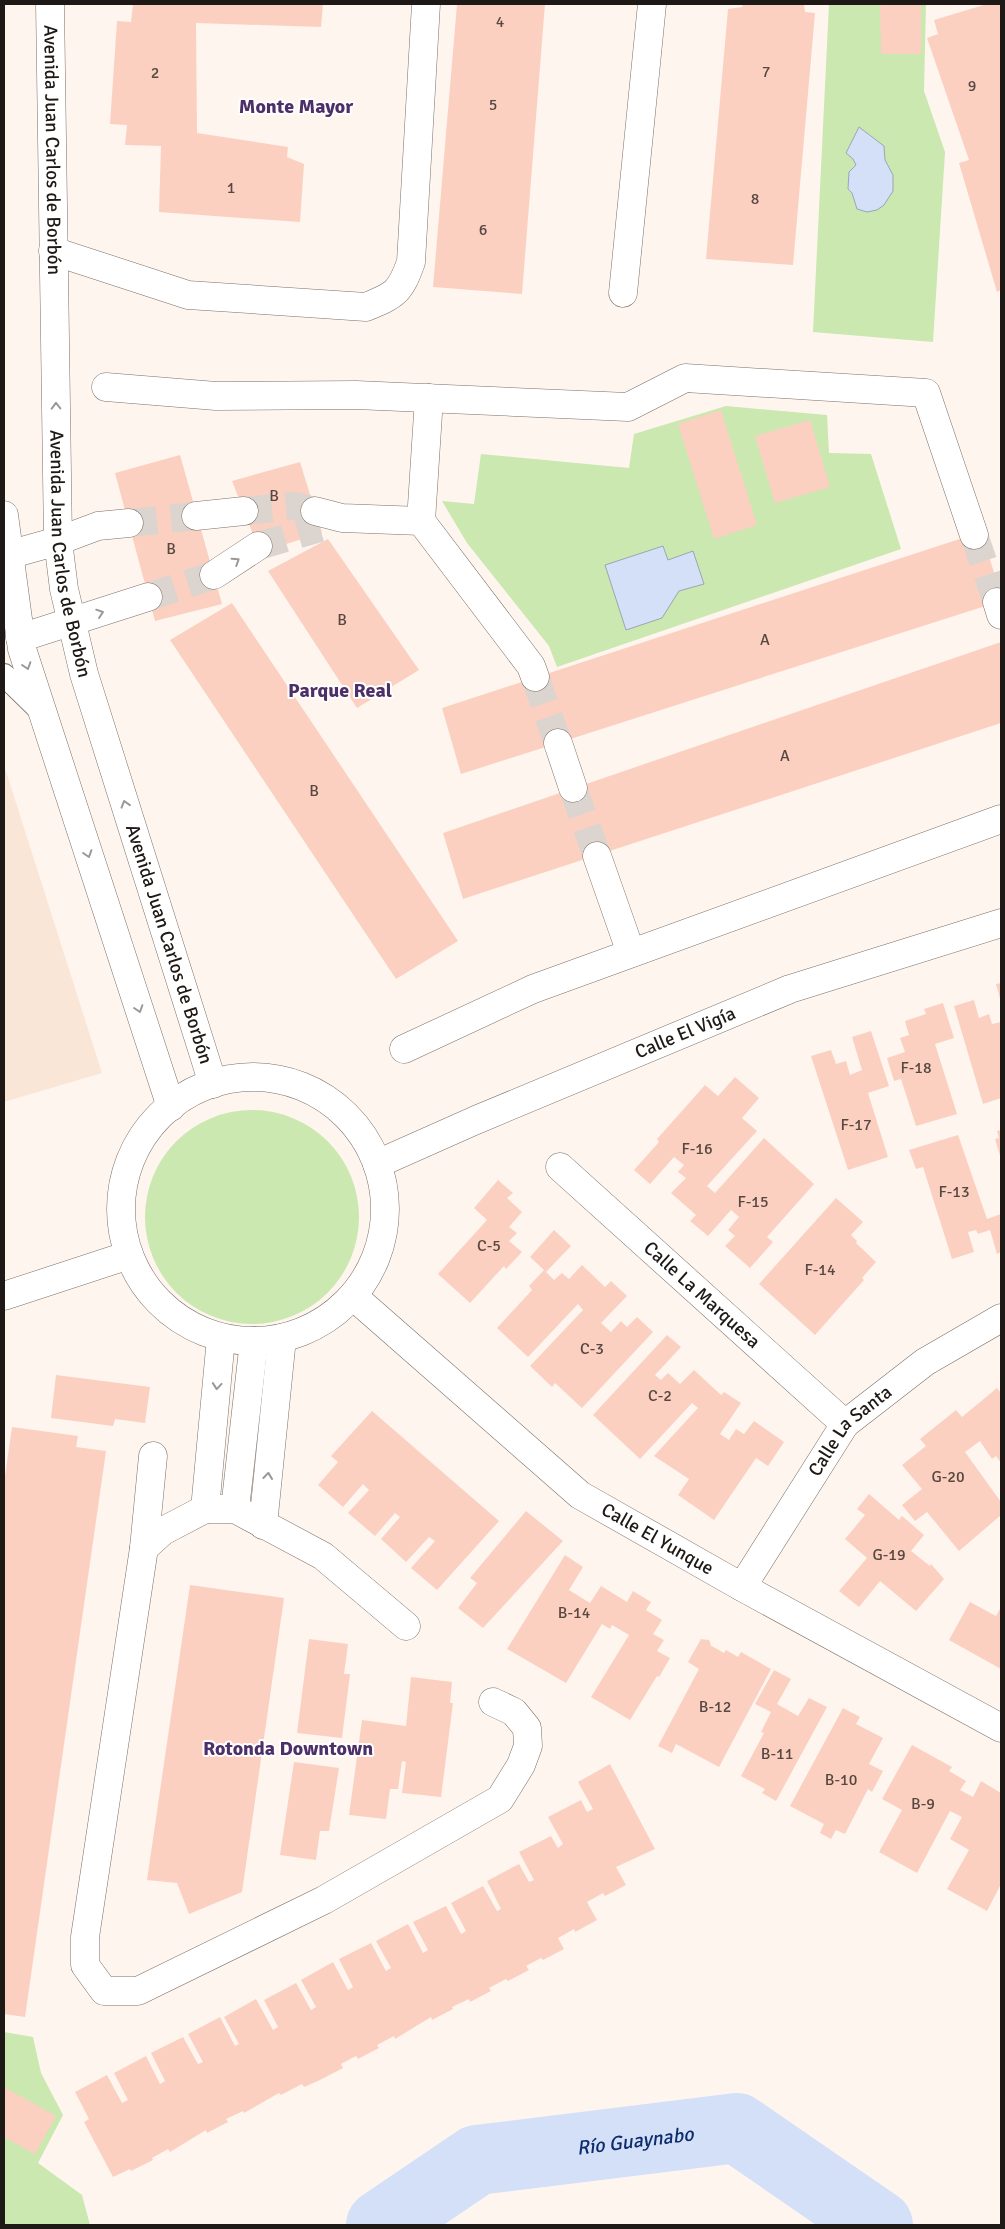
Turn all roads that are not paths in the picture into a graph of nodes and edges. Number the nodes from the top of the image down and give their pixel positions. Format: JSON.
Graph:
{"nodes":[{"id":1,"x":50,"y":4,"type":"edge"},
{"id":2,"x":426,"y":4,"type":"edge"},
{"id":3,"x":652,"y":4,"type":"edge"},
{"id":4,"x":53,"y":251,"type":"junction"},
{"id":5,"x":623,"y":293,"type":"dead end"},
{"id":6,"x":106,"y":387,"type":"dead end"},
{"id":7,"x":429,"y":398,"type":"junction"},
{"id":8,"x":244,"y":511,"type":"tunnel mouth"},
{"id":9,"x":4,"y":515,"type":"edge"},
{"id":10,"x":196,"y":516,"type":"tunnel mouth"},
{"id":11,"x":326,"y":519,"type":"tunnel mouth"},
{"id":12,"x":421,"y":521,"type":"junction"},
{"id":13,"x":129,"y":523,"type":"tunnel mouth"},
{"id":14,"x":974,"y":535,"type":"tunnel mouth"},
{"id":15,"x":58,"y":541,"type":"junction"},
{"id":16,"x":258,"y":546,"type":"tunnel mouth"},
{"id":17,"x":8,"y":555,"type":"junction"},
{"id":18,"x":214,"y":575,"type":"tunnel mouth"},
{"id":19,"x":148,"y":597,"type":"tunnel mouth"},
{"id":20,"x":9,"y":600,"type":"edge"},
{"id":21,"x":72,"y":623,"type":"junction"},
{"id":22,"x":20,"y":638,"type":"junction"},
{"id":23,"x":4,"y":674,"type":"edge"},
{"id":24,"x":535,"y":677,"type":"tunnel mouth"},
{"id":25,"x":42,"y":713,"type":"junction"},
{"id":26,"x":558,"y":743,"type":"tunnel mouth"},
{"id":27,"x":573,"y":788,"type":"tunnel mouth"},
{"id":28,"x":1001,"y":819,"type":"edge"},
{"id":29,"x":597,"y":856,"type":"tunnel mouth"},
{"id":30,"x":1001,"y":923,"type":"edge"},
{"id":31,"x":631,"y":953,"type":"junction"},
{"id":32,"x":404,"y":1049,"type":"dead end"},
{"id":33,"x":213,"y":1084,"type":"junction"},
{"id":34,"x":170,"y":1107,"type":"junction"},
{"id":35,"x":378,"y":1164,"type":"junction"},
{"id":36,"x":560,"y":1167,"type":"dead end"},
{"id":37,"x":129,"y":1255,"type":"junction"},
{"id":38,"x":4,"y":1296,"type":"edge"},
{"id":39,"x":353,"y":1296,"type":"junction"},
{"id":40,"x":1001,"y":1318,"type":"edge"},
{"id":41,"x":221,"y":1338,"type":"junction"},
{"id":42,"x":282,"y":1338,"type":"junction"},
{"id":43,"x":254,"y":1341,"type":"junction"},
{"id":44,"x":845,"y":1424,"type":"junction"},
{"id":45,"x":153,"y":1456,"type":"dead end"},
{"id":46,"x":205,"y":1509,"type":"junction"},
{"id":47,"x":235,"y":1509,"type":"junction"},
{"id":48,"x":264,"y":1525,"type":"junction"},
{"id":49,"x":144,"y":1548,"type":"junction"},
{"id":50,"x":742,"y":1587,"type":"junction"},
{"id":51,"x":406,"y":1626,"type":"dead end"},
{"id":52,"x":493,"y":1702,"type":"dead end"},
{"id":53,"x":1001,"y":1728,"type":"edge"}],
"edges":[{"from":1,"to":4,"type":"street","name":"Avenida Juan Carlos de Borbón"},
{"from":2,"to":4,"type":"street"},
{"from":3,"to":5,"type":"street"},
{"from":15,"to":4,"type":"street","name":"Avenida Juan Carlos de Borbón","one_way":true},
{"from":6,"to":7,"type":"street"},
{"from":7,"to":12,"type":"street"},
{"from":7,"to":14,"type":"street"},
{"from":8,"to":10,"type":"street"},
{"from":9,"to":17,"type":"street"},
{"from":11,"to":12,"type":"street"},
{"from":12,"to":24,"type":"street"},
{"from":13,"to":15,"type":"street"},
{"from":15,"to":17,"type":"street"},
{"from":15,"to":21,"type":"street","name":"Avenida Juan Carlos de Borbón"},
{"from":18,"to":16,"type":"street","one_way":true},
{"from":17,"to":20,"type":"street"},
{"from":21,"to":19,"type":"street","one_way":true},
{"from":20,"to":22,"type":"street"},
{"from":21,"to":22,"type":"street"},
{"from":33,"to":21,"type":"street","name":"Avenida Juan Carlos de Borbón","one_way":true},
{"from":22,"to":25,"type":"street","one_way":true},
{"from":23,"to":25,"type":"lane"},
{"from":25,"to":34,"type":"street","one_way":true},
{"from":26,"to":27,"type":"street"},
{"from":28,"to":31,"type":"street"},
{"from":29,"to":31,"type":"street"},
{"from":30,"to":35,"type":"street","name":"Calle El Vigía"},
{"from":31,"to":32,"type":"street"},
{"from":33,"to":34,"type":"street"},
{"from":33,"to":35,"type":"street"},
{"from":34,"to":37,"type":"street"},
{"from":35,"to":39,"type":"street"},
{"from":36,"to":44,"type":"street","name":"Calle La Marquesa"},
{"from":37,"to":38,"type":"street"},
{"from":37,"to":41,"type":"street"},
{"from":39,"to":42,"type":"street"},
{"from":39,"to":50,"type":"street","name":"Calle El Yunque"},
{"from":40,"to":44,"type":"street","name":"Calle La Santa"},
{"from":41,"to":43,"type":"street"},
{"from":41,"to":46,"type":"street","one_way":true},
{"from":42,"to":43,"type":"street"},
{"from":48,"to":42,"type":"street","one_way":true},
{"from":43,"to":47,"type":"street"},
{"from":44,"to":50,"type":"street","name":"Calle La Santa"},
{"from":45,"to":49,"type":"street"},
{"from":46,"to":47,"type":"street"},
{"from":46,"to":49,"type":"street"},
{"from":47,"to":48,"type":"street"},
{"from":48,"to":51,"type":"street"},
{"from":49,"to":52,"type":"street"},
{"from":50,"to":53,"type":"street","name":"Calle El Yunque"}]}
